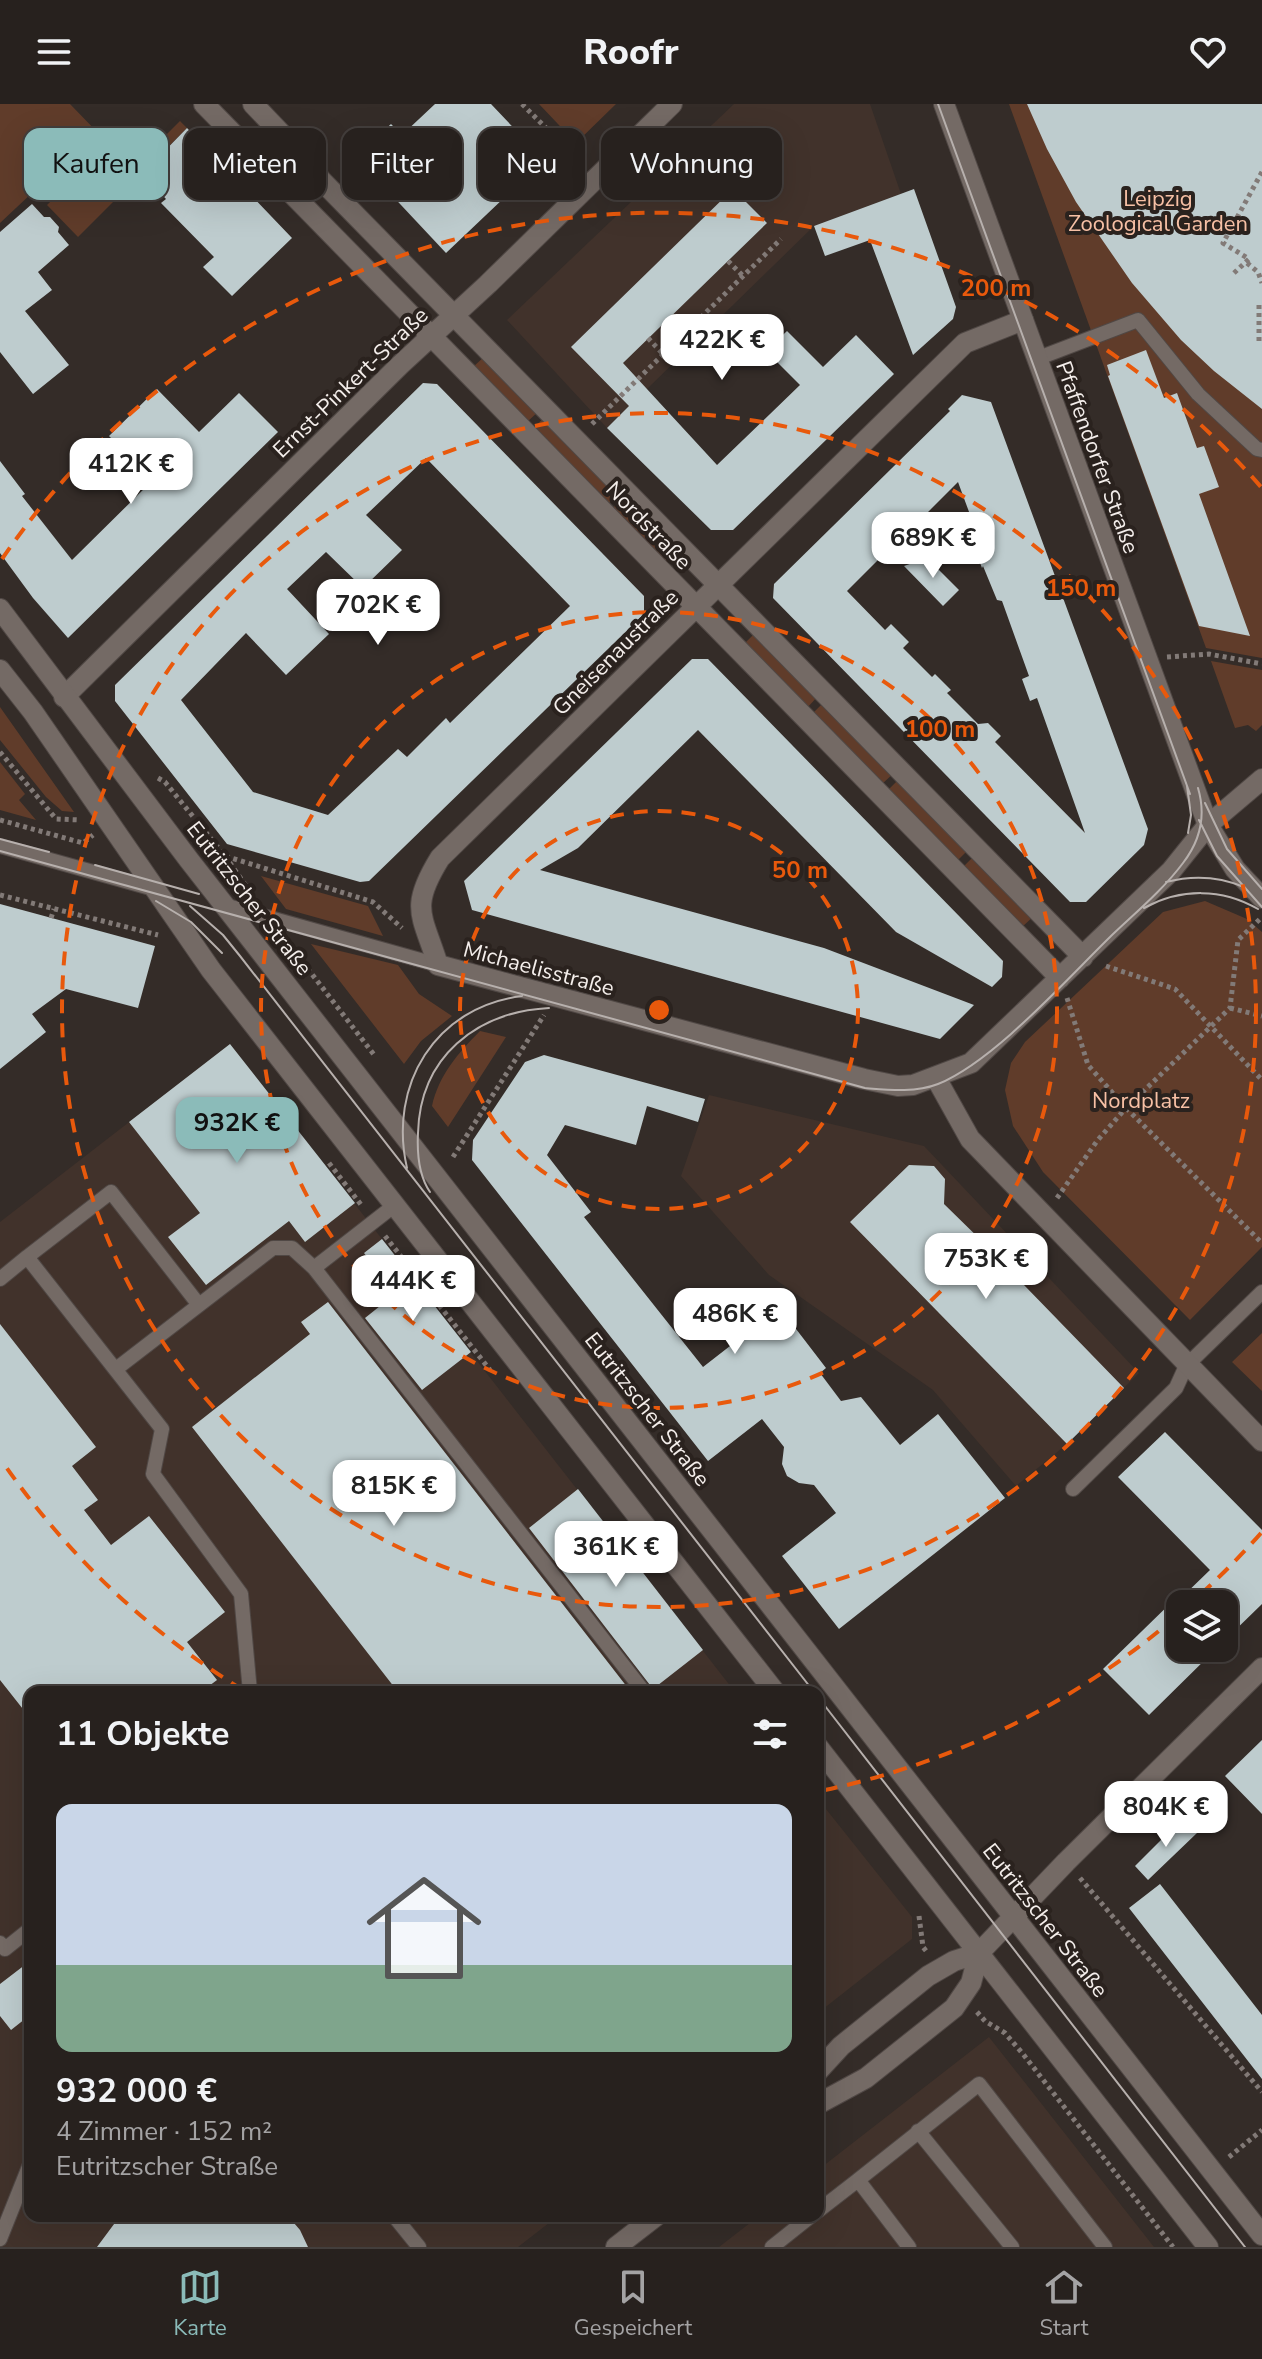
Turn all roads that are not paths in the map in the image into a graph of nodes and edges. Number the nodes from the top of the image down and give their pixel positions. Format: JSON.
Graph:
{"nodes":[{"id":1,"x":204,"y":104,"type":"edge"},
{"id":2,"x":253,"y":104,"type":"edge"},
{"id":3,"x":672,"y":104,"type":"edge"},
{"id":4,"x":944,"y":104,"type":"edge"},
{"id":5,"x":455,"y":315,"type":"junction"},
{"id":6,"x":1023,"y":320,"type":"junction"},
{"id":7,"x":431,"y":336,"type":"junction"},
{"id":8,"x":1036,"y":359,"type":"junction"},
{"id":9,"x":1262,"y":450,"type":"edge"},
{"id":10,"x":719,"y":584,"type":"junction"},
{"id":11,"x":696,"y":606,"type":"junction"},
{"id":12,"x":0,"y":609,"type":"edge"},
{"id":13,"x":0,"y":670,"type":"edge"},
{"id":14,"x":64,"y":697,"type":"junction"},
{"id":15,"x":1262,"y":779,"type":"edge"},
{"id":16,"x":1208,"y":825,"type":"junction"},
{"id":17,"x":0,"y":846,"type":"edge"},
{"id":18,"x":154,"y":889,"type":"junction"},
{"id":19,"x":1262,"y":898,"type":"edge"},
{"id":20,"x":224,"y":905,"type":"junction"},
{"id":21,"x":1083,"y":957,"type":"junction"},
{"id":22,"x":438,"y":965,"type":"junction"},
{"id":23,"x":1060,"y":978,"type":"junction"},
{"id":24,"x":936,"y":1078,"type":"junction"},
{"id":25,"x":395,"y":1205,"type":"junction"},
{"id":26,"x":27,"y":1257,"type":"junction"},
{"id":27,"x":314,"y":1268,"type":"junction"},
{"id":28,"x":0,"y":1279,"type":"edge"},
{"id":29,"x":1262,"y":1292,"type":"edge"},
{"id":30,"x":199,"y":1305,"type":"junction"},
{"id":31,"x":1186,"y":1366,"type":"junction"},
{"id":32,"x":116,"y":1369,"type":"junction"},
{"id":33,"x":1262,"y":1441,"type":"edge"},
{"id":34,"x":1073,"y":1489,"type":"dead end"},
{"id":35,"x":1262,"y":1668,"type":"edge"},
{"id":36,"x":249,"y":1686,"type":"edge"},
{"id":37,"x":639,"y":1686,"type":"edge"},
{"id":38,"x":770,"y":1686,"type":"edge"},
{"id":39,"x":824,"y":1755,"type":"edge"},
{"id":40,"x":1013,"y":1917,"type":"junction"},
{"id":41,"x":24,"y":1934,"type":"edge"},
{"id":42,"x":0,"y":1943,"type":"edge"},
{"id":43,"x":979,"y":1953,"type":"junction"},
{"id":44,"x":824,"y":2064,"type":"edge"},
{"id":45,"x":824,"y":2101,"type":"edge"},
{"id":46,"x":918,"y":2131,"type":"junction"},
{"id":47,"x":24,"y":2179,"type":"edge"},
{"id":48,"x":858,"y":2180,"type":"junction"},
{"id":49,"x":824,"y":2206,"type":"edge"},
{"id":50,"x":399,"y":2222,"type":"edge"},
{"id":51,"x":648,"y":2222,"type":"edge"},
{"id":52,"x":803,"y":2222,"type":"edge"},
{"id":53,"x":1262,"y":2235,"type":"edge"},
{"id":54,"x":0,"y":2239,"type":"edge"},
{"id":55,"x":419,"y":2247,"type":"edge"},
{"id":56,"x":616,"y":2247,"type":"edge"},
{"id":57,"x":772,"y":2247,"type":"edge"},
{"id":58,"x":909,"y":2247,"type":"edge"},
{"id":59,"x":1012,"y":2247,"type":"edge"},
{"id":60,"x":1105,"y":2247,"type":"edge"},
{"id":61,"x":1208,"y":2247,"type":"edge"}],
"edges":[{"from":1,"to":7,"type":"main road","name":"Nordstraße"},
{"from":2,"to":5,"type":"main road","name":"Nordstraße"},
{"from":3,"to":5,"type":"main road","name":"Ernst-Pinkert-Straße"},
{"from":4,"to":6,"type":"main road","name":"Pfaffendorfer Straße"},
{"from":5,"to":7,"type":"main road","name":"Ernst-Pinkert-Straße"},
{"from":5,"to":10,"type":"main road","name":"Nordstraße"},
{"from":6,"to":8,"type":"main road","name":"Pfaffendorfer Straße"},
{"from":6,"to":10,"type":"main road","name":"Gneisenaustraße"},
{"from":7,"to":11,"type":"main road","name":"Nordstraße"},
{"from":7,"to":14,"type":"main road","name":"Ernst-Pinkert-Straße"},
{"from":8,"to":9,"type":"lane"},
{"from":8,"to":16,"type":"main road","name":"Pfaffendorfer Straße"},
{"from":10,"to":11,"type":"main road","name":"Gneisenaustraße"},
{"from":10,"to":21,"type":"main road","name":"Nordstraße"},
{"from":11,"to":22,"type":"main road","name":"Gneisenaustraße"},
{"from":11,"to":23,"type":"main road","name":"Nordstraße"},
{"from":12,"to":14,"type":"main road","name":"Eutritzscher Straße"},
{"from":13,"to":18,"type":"main road"},
{"from":14,"to":20,"type":"main road","name":"Eutritzscher Straße"},
{"from":15,"to":16,"type":"main road"},
{"from":16,"to":19,"type":"main road"},
{"from":16,"to":21,"type":"main road"},
{"from":17,"to":18,"type":"lane"},
{"from":18,"to":25,"type":"main road"},
{"from":20,"to":22,"type":"lane","name":"Michaelisstraße"},
{"from":20,"to":40,"type":"main road","name":"Eutritzscher Straße"},
{"from":21,"to":23,"type":"main road"},
{"from":22,"to":24,"type":"main road","name":"Michaelisstraße"},
{"from":23,"to":24,"type":"main road"},
{"from":24,"to":31,"type":"main road"},
{"from":25,"to":27,"type":"lane"},
{"from":25,"to":38,"type":"main road"},
{"from":26,"to":28,"type":"lane"},
{"from":26,"to":30,"type":"lane"},
{"from":26,"to":32,"type":"lane"},
{"from":27,"to":30,"type":"lane"},
{"from":27,"to":37,"type":"lane"},
{"from":29,"to":31,"type":"lane"},
{"from":30,"to":32,"type":"lane"},
{"from":31,"to":33,"type":"main road"},
{"from":31,"to":34,"type":"lane"},
{"from":32,"to":36,"type":"lane"},
{"from":35,"to":40,"type":"main road"},
{"from":39,"to":43,"type":"main road"},
{"from":40,"to":43,"type":"main road"},
{"from":40,"to":53,"type":"main road","name":"Eutritzscher Straße"},
{"from":41,"to":42,"type":"lane"},
{"from":43,"to":44,"type":"main road"},
{"from":43,"to":45,"type":"main road"},
{"from":43,"to":61,"type":"main road"},
{"from":46,"to":48,"type":"lane"},
{"from":46,"to":59,"type":"lane"},
{"from":46,"to":60,"type":"lane"},
{"from":47,"to":54,"type":"lane"},
{"from":48,"to":49,"type":"lane"},
{"from":48,"to":58,"type":"lane"},
{"from":50,"to":55,"type":"lane"},
{"from":51,"to":56,"type":"main road"},
{"from":52,"to":57,"type":"lane"}]}
